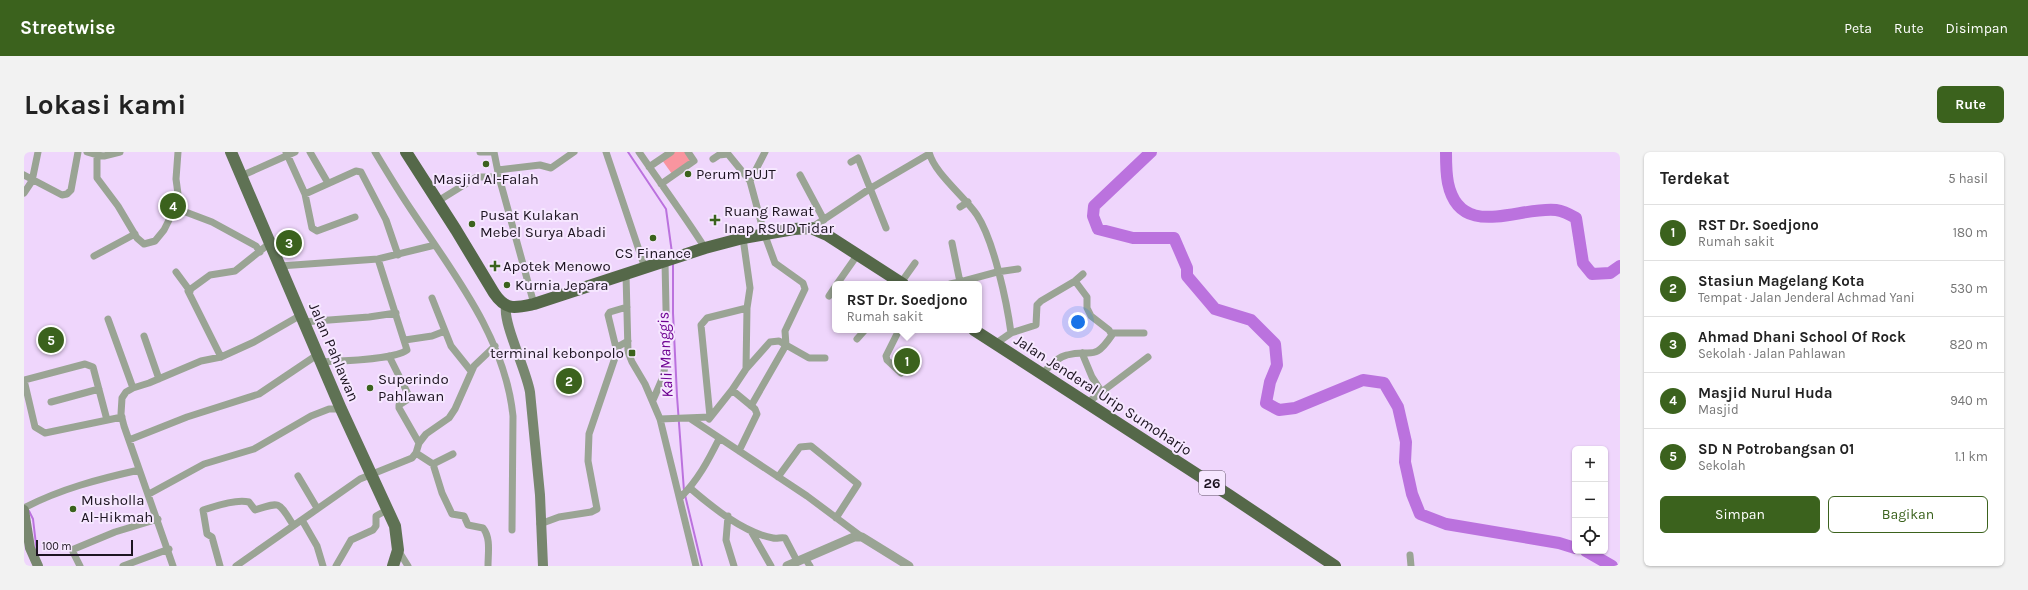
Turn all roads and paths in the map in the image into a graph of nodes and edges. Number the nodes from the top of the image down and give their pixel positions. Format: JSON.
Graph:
{"nodes":[{"id":1,"x":38,"y":152,"type":"edge"},
{"id":2,"x":78,"y":152,"type":"edge"},
{"id":3,"x":86,"y":152,"type":"edge"},
{"id":4,"x":120,"y":152,"type":"edge"},
{"id":5,"x":178,"y":152,"type":"edge"},
{"id":6,"x":231,"y":152,"type":"edge"},
{"id":7,"x":295,"y":152,"type":"edge"},
{"id":8,"x":310,"y":152,"type":"edge"},
{"id":9,"x":375,"y":152,"type":"edge"},
{"id":10,"x":406,"y":152,"type":"edge"},
{"id":11,"x":480,"y":152,"type":"edge"},
{"id":12,"x":494,"y":152,"type":"edge"},
{"id":13,"x":574,"y":152,"type":"edge"},
{"id":14,"x":606,"y":152,"type":"edge"},
{"id":15,"x":639,"y":152,"type":"edge"},
{"id":16,"x":671,"y":152,"type":"edge"},
{"id":17,"x":688,"y":152,"type":"edge"},
{"id":18,"x":765,"y":152,"type":"edge"},
{"id":19,"x":727,"y":153,"type":"edge"},
{"id":20,"x":929,"y":153,"type":"edge"},
{"id":21,"x":287,"y":154,"type":"edge"},
{"id":22,"x":97,"y":155,"type":"junction"},
{"id":23,"x":856,"y":155,"type":"edge"},
{"id":24,"x":713,"y":159,"type":"dead end"},
{"id":25,"x":851,"y":162,"type":"dead end"},
{"id":26,"x":649,"y":167,"type":"junction"},
{"id":27,"x":499,"y":174,"type":"junction"},
{"id":28,"x":24,"y":175,"type":"edge"},
{"id":29,"x":800,"y":175,"type":"dead end"},
{"id":30,"x":241,"y":176,"type":"junction"},
{"id":31,"x":32,"y":181,"type":"junction"},
{"id":32,"x":750,"y":181,"type":"junction"},
{"id":33,"x":328,"y":183,"type":"junction"},
{"id":34,"x":661,"y":184,"type":"junction"},
{"id":35,"x":871,"y":188,"type":"junction"},
{"id":36,"x":24,"y":193,"type":"edge"},
{"id":37,"x":305,"y":194,"type":"junction"},
{"id":38,"x":438,"y":201,"type":"junction"},
{"id":39,"x":968,"y":202,"type":"junction"},
{"id":40,"x":960,"y":207,"type":"dead end"},
{"id":41,"x":175,"y":208,"type":"junction"},
{"id":42,"x":355,"y":217,"type":"dead end"},
{"id":43,"x":824,"y":220,"type":"junction"},
{"id":44,"x":811,"y":228,"type":"junction"},
{"id":45,"x":886,"y":228,"type":"dead end"},
{"id":46,"x":764,"y":233,"type":"junction"},
{"id":47,"x":135,"y":234,"type":"junction"},
{"id":48,"x":743,"y":238,"type":"junction"},
{"id":49,"x":270,"y":243,"type":"junction"},
{"id":50,"x":952,"y":244,"type":"dead end"},
{"id":51,"x":435,"y":245,"type":"junction"},
{"id":52,"x":705,"y":248,"type":"junction"},
{"id":53,"x":260,"y":252,"type":"junction"},
{"id":54,"x":858,"y":254,"type":"junction"},
{"id":55,"x":398,"y":255,"type":"junction"},
{"id":56,"x":94,"y":256,"type":"dead end"},
{"id":57,"x":378,"y":259,"type":"junction"},
{"id":58,"x":670,"y":260,"type":"junction"},
{"id":59,"x":915,"y":263,"type":"dead end"},
{"id":60,"x":280,"y":266,"type":"junction"},
{"id":61,"x":645,"y":268,"type":"junction"},
{"id":62,"x":1018,"y":269,"type":"dead end"},
{"id":63,"x":176,"y":272,"type":"dead end"},
{"id":64,"x":997,"y":272,"type":"junction"},
{"id":65,"x":626,"y":274,"type":"junction"},
{"id":66,"x":1083,"y":274,"type":"dead end"},
{"id":67,"x":839,"y":281,"type":"edge"},
{"id":68,"x":898,"y":281,"type":"edge"},
{"id":69,"x":902,"y":281,"type":"edge"},
{"id":70,"x":960,"y":281,"type":"edge"},
{"id":71,"x":964,"y":281,"type":"edge"},
{"id":72,"x":1075,"y":281,"type":"junction"},
{"id":73,"x":190,"y":291,"type":"junction"},
{"id":74,"x":832,"y":292,"type":"edge"},
{"id":75,"x":829,"y":296,"type":"dead end"},
{"id":76,"x":432,"y":298,"type":"dead end"},
{"id":77,"x":534,"y":304,"type":"junction"},
{"id":78,"x":506,"y":306,"type":"junction"},
{"id":79,"x":627,"y":307,"type":"junction"},
{"id":80,"x":747,"y":308,"type":"junction"},
{"id":81,"x":396,"y":312,"type":"junction"},
{"id":82,"x":108,"y":319,"type":"dead end"},
{"id":83,"x":302,"y":319,"type":"junction"},
{"id":84,"x":445,"y":331,"type":"junction"},
{"id":85,"x":862,"y":333,"type":"edge"},
{"id":86,"x":898,"y":333,"type":"edge"},
{"id":87,"x":978,"y":333,"type":"edge"},
{"id":88,"x":1011,"y":333,"type":"junction"},
{"id":89,"x":1112,"y":333,"type":"junction"},
{"id":90,"x":1144,"y":333,"type":"dead end"},
{"id":91,"x":144,"y":336,"type":"dead end"},
{"id":92,"x":857,"y":339,"type":"dead end"},
{"id":93,"x":405,"y":340,"type":"junction"},
{"id":94,"x":628,"y":341,"type":"junction"},
{"id":95,"x":994,"y":344,"type":"junction"},
{"id":96,"x":786,"y":345,"type":"junction"},
{"id":97,"x":495,"y":346,"type":"junction"},
{"id":98,"x":617,"y":352,"type":"junction"},
{"id":99,"x":1082,"y":352,"type":"junction"},
{"id":100,"x":221,"y":356,"type":"junction"},
{"id":101,"x":389,"y":356,"type":"junction"},
{"id":102,"x":1148,"y":357,"type":"dead end"},
{"id":103,"x":825,"y":358,"type":"dead end"},
{"id":104,"x":319,"y":359,"type":"junction"},
{"id":105,"x":746,"y":369,"type":"junction"},
{"id":106,"x":471,"y":371,"type":"junction"},
{"id":107,"x":901,"y":373,"type":"dead end"},
{"id":108,"x":1042,"y":374,"type":"junction"},
{"id":109,"x":159,"y":379,"type":"junction"},
{"id":110,"x":24,"y":380,"type":"edge"},
{"id":111,"x":133,"y":388,"type":"junction"},
{"id":112,"x":98,"y":389,"type":"junction"},
{"id":113,"x":732,"y":390,"type":"junction"},
{"id":114,"x":1101,"y":391,"type":"junction"},
{"id":115,"x":653,"y":400,"type":"junction"},
{"id":116,"x":51,"y":402,"type":"dead end"},
{"id":117,"x":1087,"y":403,"type":"junction"},
{"id":118,"x":751,"y":406,"type":"junction"},
{"id":119,"x":341,"y":409,"type":"junction"},
{"id":120,"x":122,"y":417,"type":"junction"},
{"id":121,"x":710,"y":417,"type":"junction"},
{"id":122,"x":689,"y":418,"type":"junction"},
{"id":123,"x":660,"y":419,"type":"junction"},
{"id":124,"x":107,"y":420,"type":"junction"},
{"id":125,"x":703,"y":427,"type":"junction"},
{"id":126,"x":719,"y":439,"type":"junction"},
{"id":127,"x":129,"y":440,"type":"junction"},
{"id":128,"x":419,"y":443,"type":"junction"},
{"id":129,"x":739,"y":451,"type":"junction"},
{"id":130,"x":416,"y":453,"type":"junction"},
{"id":131,"x":453,"y":454,"type":"dead end"},
{"id":132,"x":433,"y":464,"type":"junction"},
{"id":133,"x":139,"y":470,"type":"junction"},
{"id":134,"x":370,"y":474,"type":"junction"},
{"id":135,"x":298,"y":476,"type":"dead end"},
{"id":136,"x":778,"y":477,"type":"junction"},
{"id":137,"x":685,"y":493,"type":"junction"},
{"id":138,"x":148,"y":494,"type":"junction"},
{"id":139,"x":26,"y":508,"type":"edge"},
{"id":140,"x":317,"y":508,"type":"junction"},
{"id":141,"x":387,"y":510,"type":"junction"},
{"id":142,"x":728,"y":516,"type":"junction"},
{"id":143,"x":836,"y":518,"type":"junction"},
{"id":144,"x":158,"y":519,"type":"junction"},
{"id":145,"x":302,"y":520,"type":"junction"},
{"id":146,"x":292,"y":523,"type":"dead end"},
{"id":147,"x":540,"y":524,"type":"junction"},
{"id":148,"x":512,"y":530,"type":"dead end"},
{"id":149,"x":751,"y":531,"type":"junction"},
{"id":150,"x":862,"y":537,"type":"junction"},
{"id":151,"x":169,"y":549,"type":"junction"},
{"id":152,"x":398,"y":550,"type":"junction"},
{"id":153,"x":1410,"y":555,"type":"dead end"},
{"id":154,"x":801,"y":559,"type":"junction"},
{"id":155,"x":38,"y":566,"type":"edge"},
{"id":156,"x":80,"y":566,"type":"edge"},
{"id":157,"x":123,"y":566,"type":"edge"},
{"id":158,"x":173,"y":566,"type":"edge"},
{"id":159,"x":220,"y":566,"type":"edge"},
{"id":160,"x":236,"y":566,"type":"edge"},
{"id":161,"x":323,"y":566,"type":"edge"},
{"id":162,"x":336,"y":566,"type":"edge"},
{"id":163,"x":393,"y":566,"type":"edge"},
{"id":164,"x":408,"y":566,"type":"edge"},
{"id":165,"x":488,"y":566,"type":"edge"},
{"id":166,"x":543,"y":566,"type":"edge"},
{"id":167,"x":696,"y":566,"type":"edge"},
{"id":168,"x":734,"y":566,"type":"edge"},
{"id":169,"x":771,"y":566,"type":"edge"},
{"id":170,"x":787,"y":566,"type":"edge"},
{"id":171,"x":810,"y":566,"type":"edge"},
{"id":172,"x":909,"y":566,"type":"edge"},
{"id":173,"x":1335,"y":566,"type":"edge"},
{"id":174,"x":1411,"y":566,"type":"edge"}],
"edges":[{"from":1,"to":31,"type":"street"},
{"from":2,"to":31,"type":"street"},
{"from":3,"to":22,"type":"street"},
{"from":4,"to":22,"type":"street"},
{"from":5,"to":41,"type":"street"},
{"from":6,"to":30,"type":"main road","name":"Jalan Pahlawan"},
{"from":7,"to":21,"type":"street"},
{"from":8,"to":33,"type":"street"},
{"from":9,"to":51,"type":"street"},
{"from":10,"to":38,"type":"highway"},
{"from":11,"to":12,"type":"street"},
{"from":12,"to":27,"type":"street"},
{"from":13,"to":27,"type":"street"},
{"from":14,"to":61,"type":"street"},
{"from":15,"to":26,"type":"street"},
{"from":16,"to":26,"type":"street"},
{"from":17,"to":34,"type":"street"},
{"from":18,"to":32,"type":"street"},
{"from":19,"to":24,"type":"street"},
{"from":19,"to":32,"type":"street"},
{"from":20,"to":35,"type":"street"},
{"from":20,"to":39,"type":"street"},
{"from":21,"to":30,"type":"street"},
{"from":21,"to":37,"type":"street"},
{"from":22,"to":47,"type":"street"},
{"from":23,"to":25,"type":"street"},
{"from":23,"to":35,"type":"street"},
{"from":26,"to":34,"type":"street"},
{"from":27,"to":38,"type":"street"},
{"from":27,"to":77,"type":"street"},
{"from":28,"to":31,"type":"street"},
{"from":29,"to":43,"type":"street"},
{"from":30,"to":49,"type":"main road","name":"Jalan Pahlawan"},
{"from":31,"to":36,"type":"street"},
{"from":32,"to":46,"type":"street"},
{"from":33,"to":37,"type":"street"},
{"from":33,"to":55,"type":"street"},
{"from":34,"to":52,"type":"street"},
{"from":35,"to":43,"type":"street"},
{"from":35,"to":45,"type":"street"},
{"from":37,"to":42,"type":"street"},
{"from":38,"to":78,"type":"highway"},
{"from":39,"to":40,"type":"street"},
{"from":39,"to":64,"type":"street"},
{"from":41,"to":47,"type":"street"},
{"from":41,"to":53,"type":"street"},
{"from":43,"to":44,"type":"street"},
{"from":44,"to":46,"type":"highway"},
{"from":44,"to":54,"type":"highway"},
{"from":46,"to":48,"type":"highway"},
{"from":46,"to":96,"type":"street"},
{"from":47,"to":56,"type":"street"},
{"from":48,"to":52,"type":"highway"},
{"from":48,"to":80,"type":"street"},
{"from":49,"to":53,"type":"street"},
{"from":49,"to":60,"type":"main road","name":"Jalan Pahlawan"},
{"from":50,"to":70,"type":"street"},
{"from":51,"to":55,"type":"street"},
{"from":51,"to":97,"type":"street"},
{"from":52,"to":58,"type":"highway"},
{"from":53,"to":73,"type":"street"},
{"from":54,"to":67,"type":"street"},
{"from":54,"to":68,"type":"highway"},
{"from":55,"to":57,"type":"street"},
{"from":57,"to":60,"type":"street"},
{"from":57,"to":81,"type":"street"},
{"from":58,"to":61,"type":"highway"},
{"from":58,"to":115,"type":"street"},
{"from":59,"to":69,"type":"street"},
{"from":60,"to":83,"type":"main road","name":"Jalan Pahlawan"},
{"from":61,"to":65,"type":"highway"},
{"from":62,"to":64,"type":"street"},
{"from":63,"to":73,"type":"street"},
{"from":64,"to":71,"type":"street"},
{"from":64,"to":88,"type":"street"},
{"from":65,"to":77,"type":"highway"},
{"from":65,"to":79,"type":"street"},
{"from":66,"to":72,"type":"street"},
{"from":72,"to":88,"type":"street"},
{"from":72,"to":89,"type":"street"},
{"from":73,"to":100,"type":"street"},
{"from":74,"to":75,"type":"street"},
{"from":76,"to":84,"type":"street"},
{"from":77,"to":78,"type":"highway"},
{"from":78,"to":147,"type":"main road"},
{"from":79,"to":94,"type":"street"},
{"from":79,"to":98,"type":"street"},
{"from":80,"to":105,"type":"street"},
{"from":80,"to":121,"type":"street"},
{"from":81,"to":83,"type":"street"},
{"from":81,"to":93,"type":"street"},
{"from":82,"to":111,"type":"street"},
{"from":83,"to":100,"type":"street"},
{"from":83,"to":104,"type":"main road","name":"Jalan Pahlawan"},
{"from":84,"to":93,"type":"street"},
{"from":84,"to":106,"type":"street"},
{"from":85,"to":92,"type":"street"},
{"from":86,"to":107,"type":"street"},
{"from":87,"to":95,"type":"highway","name":"Jalan Jenderal Urip Sumoharjo","number":"26"},
{"from":88,"to":95,"type":"street"},
{"from":89,"to":90,"type":"street"},
{"from":89,"to":99,"type":"street"},
{"from":91,"to":109,"type":"street"},
{"from":93,"to":101,"type":"street"},
{"from":94,"to":98,"type":"street"},
{"from":94,"to":115,"type":"street"},
{"from":95,"to":108,"type":"highway","name":"Jalan Jenderal Urip Sumoharjo","number":"26"},
{"from":96,"to":103,"type":"street"},
{"from":96,"to":105,"type":"street"},
{"from":96,"to":118,"type":"street"},
{"from":97,"to":106,"type":"street"},
{"from":97,"to":148,"type":"street"},
{"from":98,"to":147,"type":"street"},
{"from":99,"to":108,"type":"street"},
{"from":99,"to":114,"type":"street"},
{"from":100,"to":109,"type":"street"},
{"from":101,"to":104,"type":"street"},
{"from":101,"to":128,"type":"street"},
{"from":102,"to":114,"type":"street"},
{"from":104,"to":119,"type":"main road","name":"Jalan Pahlawan"},
{"from":104,"to":127,"type":"street"},
{"from":105,"to":113,"type":"street"},
{"from":106,"to":128,"type":"street"},
{"from":108,"to":117,"type":"highway","name":"Jalan Jenderal Urip Sumoharjo","number":"26"},
{"from":109,"to":111,"type":"street"},
{"from":110,"to":112,"type":"street"},
{"from":110,"to":124,"type":"street"},
{"from":111,"to":120,"type":"street"},
{"from":112,"to":116,"type":"street"},
{"from":112,"to":124,"type":"street"},
{"from":113,"to":118,"type":"street"},
{"from":113,"to":121,"type":"street"},
{"from":114,"to":117,"type":"street"},
{"from":115,"to":123,"type":"street"},
{"from":117,"to":173,"type":"highway","name":"Jalan Jenderal Urip Sumoharjo","number":"26"},
{"from":118,"to":129,"type":"street"},
{"from":119,"to":134,"type":"main road","name":"Jalan Pahlawan"},
{"from":119,"to":138,"type":"street"},
{"from":120,"to":124,"type":"street"},
{"from":120,"to":127,"type":"street"},
{"from":121,"to":122,"type":"street"},
{"from":121,"to":125,"type":"street"},
{"from":122,"to":123,"type":"street"},
{"from":122,"to":125,"type":"street"},
{"from":123,"to":137,"type":"street"},
{"from":125,"to":126,"type":"street"},
{"from":126,"to":129,"type":"street"},
{"from":126,"to":137,"type":"street"},
{"from":127,"to":133,"type":"street"},
{"from":128,"to":130,"type":"street"},
{"from":129,"to":136,"type":"street"},
{"from":130,"to":132,"type":"street"},
{"from":130,"to":134,"type":"street"},
{"from":131,"to":132,"type":"street"},
{"from":132,"to":165,"type":"street"},
{"from":133,"to":138,"type":"street"},
{"from":133,"to":139,"type":"street"},
{"from":134,"to":140,"type":"street"},
{"from":134,"to":141,"type":"main road","name":"Jalan Pahlawan"},
{"from":135,"to":140,"type":"street"},
{"from":136,"to":143,"type":"street"},
{"from":136,"to":143,"type":"street"},
{"from":137,"to":142,"type":"street"},
{"from":137,"to":167,"type":"street"},
{"from":138,"to":144,"type":"street"},
{"from":139,"to":155,"type":"main road"},
{"from":140,"to":145,"type":"street"},
{"from":141,"to":152,"type":"main road","name":"Jalan Pahlawan"},
{"from":141,"to":162,"type":"street"},
{"from":142,"to":149,"type":"street"},
{"from":142,"to":168,"type":"street"},
{"from":143,"to":150,"type":"street"},
{"from":144,"to":151,"type":"street"},
{"from":144,"to":156,"type":"street"},
{"from":145,"to":160,"type":"street"},
{"from":145,"to":161,"type":"street"},
{"from":146,"to":159,"type":"street"},
{"from":147,"to":166,"type":"main road"},
{"from":149,"to":154,"type":"street"},
{"from":149,"to":169,"type":"street"},
{"from":150,"to":154,"type":"street"},
{"from":150,"to":172,"type":"street"},
{"from":151,"to":157,"type":"street"},
{"from":151,"to":158,"type":"street"},
{"from":152,"to":163,"type":"main road","name":"Jalan Pahlawan"},
{"from":152,"to":164,"type":"street"},
{"from":153,"to":174,"type":"street"},
{"from":154,"to":170,"type":"street"},
{"from":154,"to":171,"type":"street"}]}
